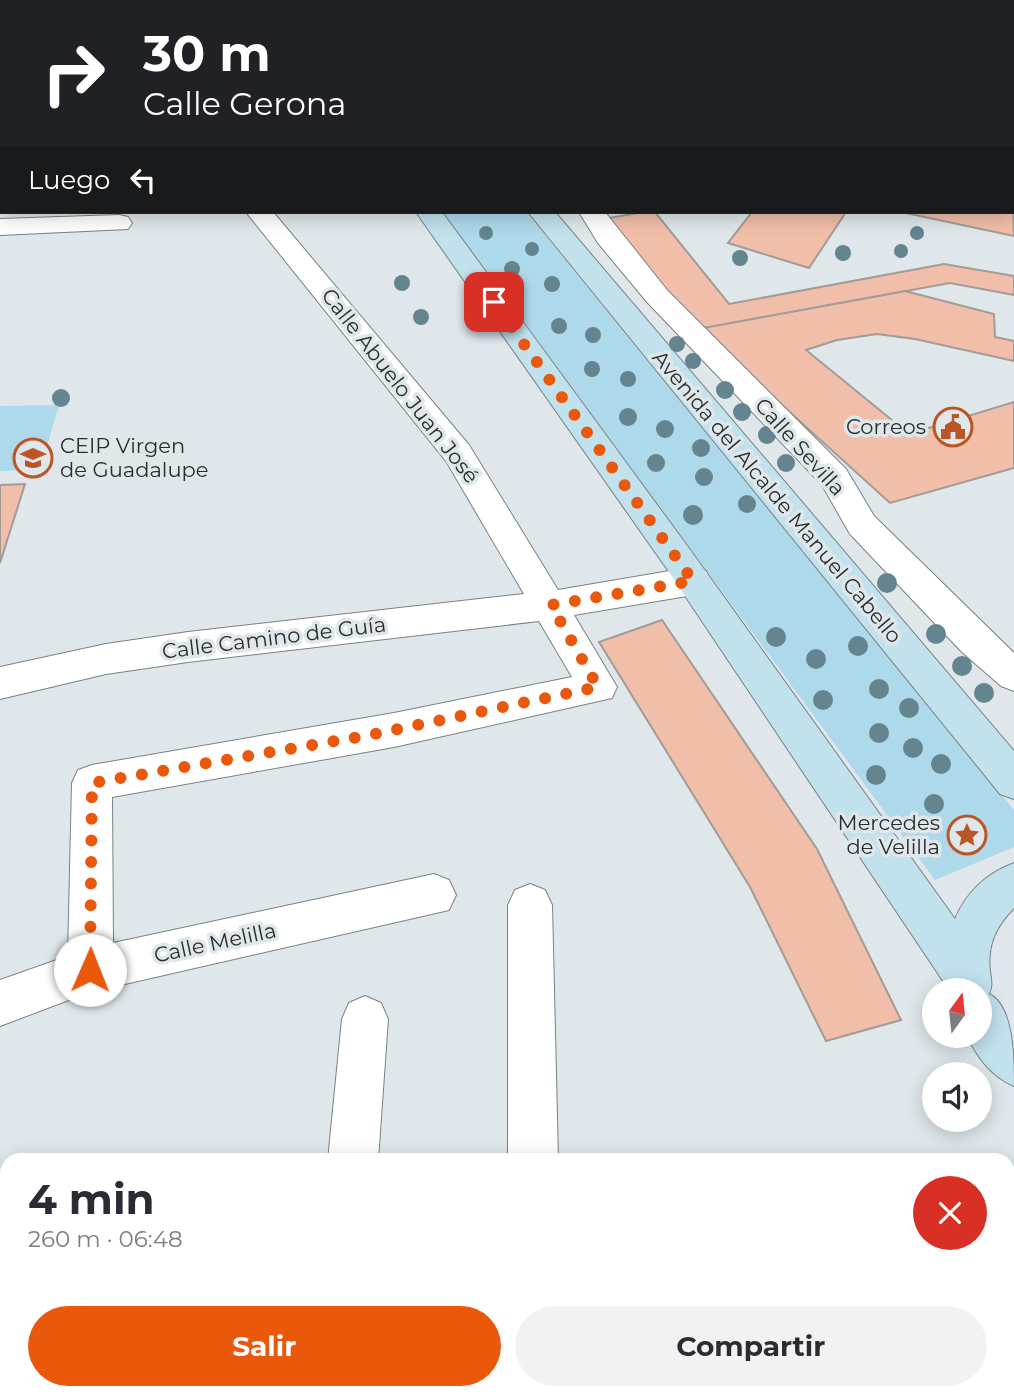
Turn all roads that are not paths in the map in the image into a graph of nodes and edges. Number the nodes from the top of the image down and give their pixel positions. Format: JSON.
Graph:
{"nodes":[{"id":1,"x":261,"y":214,"type":"edge"},
{"id":2,"x":430,"y":214,"type":"edge"},
{"id":3,"x":543,"y":214,"type":"edge"},
{"id":4,"x":593,"y":214,"type":"edge"},
{"id":5,"x":119,"y":223,"type":"dead end"},
{"id":6,"x":0,"y":227,"type":"edge"},
{"id":7,"x":693,"y":581,"type":"junction"},
{"id":8,"x":551,"y":605,"type":"junction"},
{"id":9,"x":1014,"y":675,"type":"edge"},
{"id":10,"x":0,"y":683,"type":"edge"},
{"id":11,"x":1014,"y":781,"type":"edge"},
{"id":12,"x":1014,"y":883,"type":"edge"},
{"id":13,"x":434,"y":895,"type":"dead end"},
{"id":14,"x":530,"y":905,"type":"dead end"},
{"id":15,"x":90,"y":970,"type":"junction"},
{"id":16,"x":963,"y":978,"type":"edge"},
{"id":17,"x":972,"y":978,"type":"edge"},
{"id":18,"x":0,"y":1003,"type":"edge"},
{"id":19,"x":365,"y":1019,"type":"dead end"},
{"id":20,"x":992,"y":1036,"type":"edge"},
{"id":21,"x":1014,"y":1062,"type":"edge"},
{"id":22,"x":354,"y":1153,"type":"edge"},
{"id":23,"x":533,"y":1153,"type":"edge"}],
"edges":[{"from":1,"to":8,"type":"street","name":"Calle Abuelo Juan José"},
{"from":2,"to":7,"type":"main road"},
{"from":3,"to":11,"type":"main road","name":"Avenida del Alcalde Manuel Cabello"},
{"from":4,"to":9,"type":"street","name":"Calle Sevilla"},
{"from":5,"to":6,"type":"street"},
{"from":7,"to":8,"type":"street","name":"Calle Camino de Guía"},
{"from":7,"to":16,"type":"main road"},
{"from":8,"to":10,"type":"street","name":"Calle Camino de Guía"},
{"from":8,"to":15,"type":"street","name":"Calle Abuelo Juan José"},
{"from":12,"to":17,"type":"main road"},
{"from":13,"to":15,"type":"street","name":"Calle Melilla"},
{"from":14,"to":23,"type":"street"},
{"from":15,"to":18,"type":"street","name":"Calle Melilla"},
{"from":19,"to":22,"type":"street"},
{"from":20,"to":21,"type":"main road"}]}
